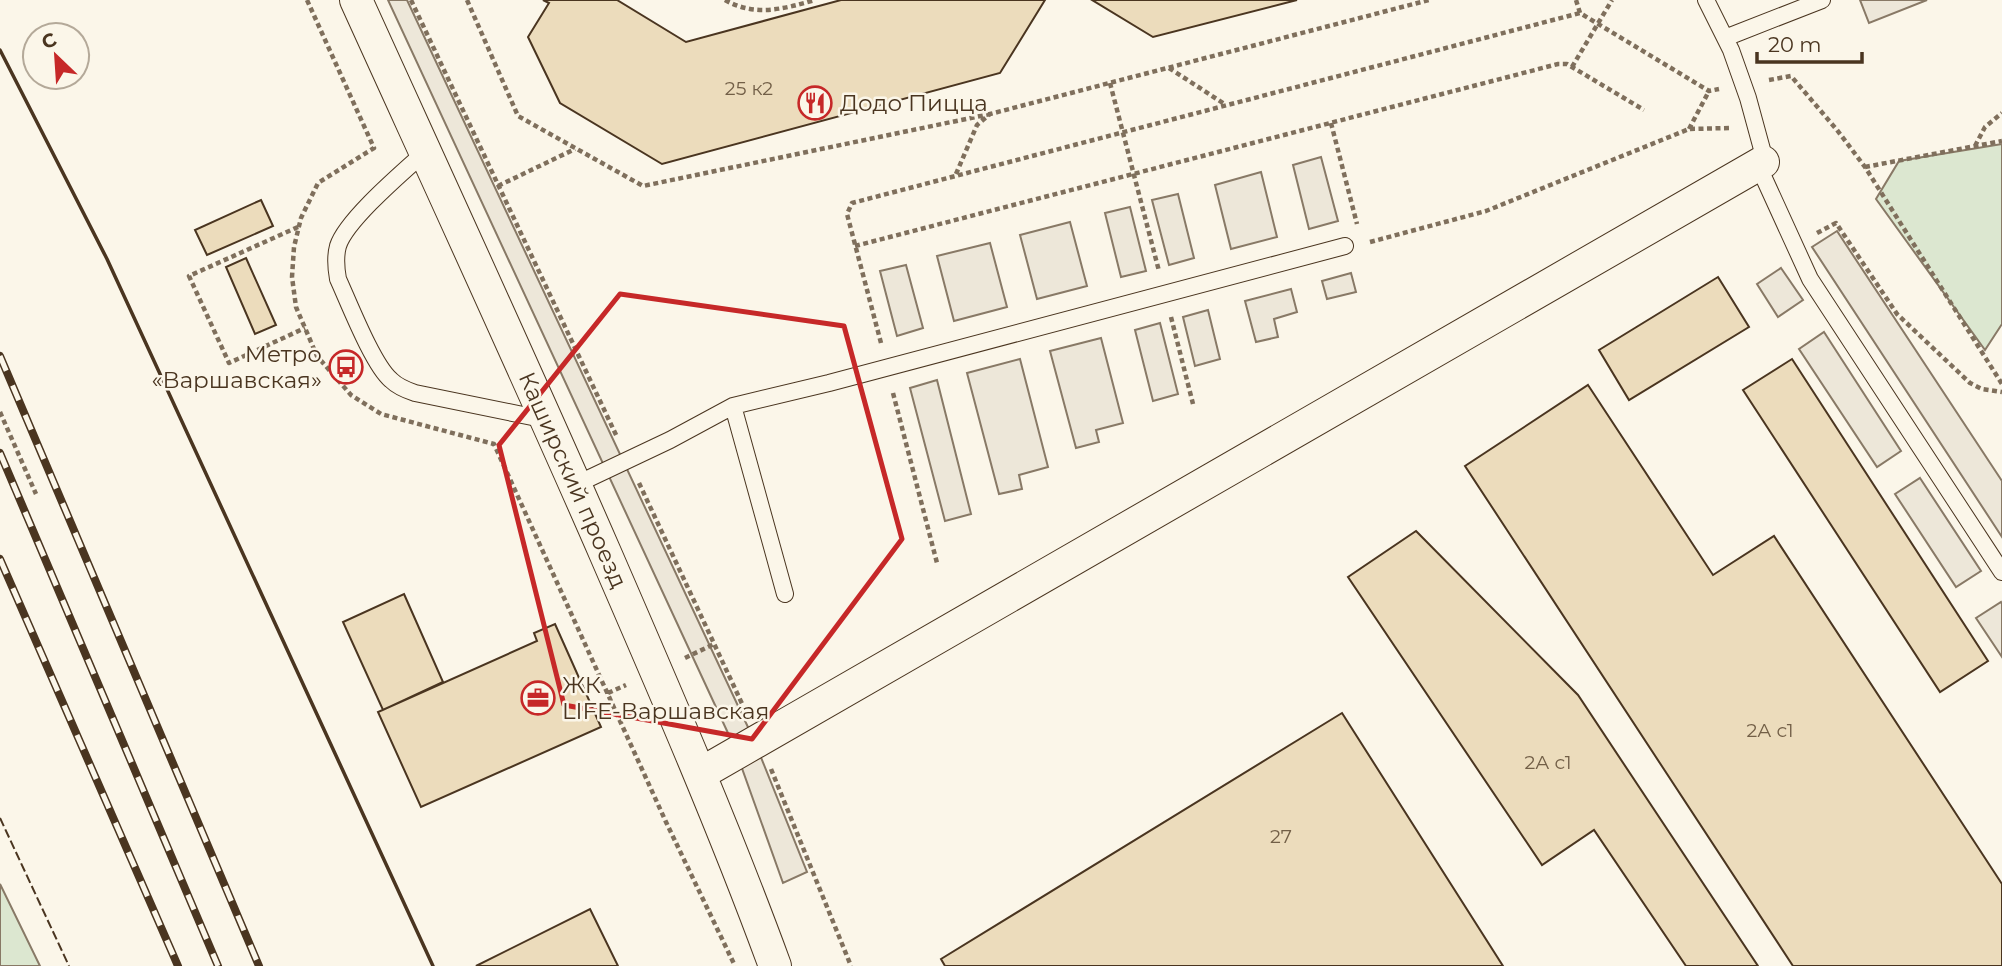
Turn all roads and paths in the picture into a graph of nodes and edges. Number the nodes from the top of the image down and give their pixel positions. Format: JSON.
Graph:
{"nodes":[{"id":1,"x":307,"y":0,"type":"edge"},
{"id":2,"x":356,"y":0,"type":"edge"},
{"id":3,"x":411,"y":0,"type":"edge"},
{"id":4,"x":467,"y":0,"type":"edge"},
{"id":5,"x":725,"y":0,"type":"edge"},
{"id":6,"x":815,"y":0,"type":"edge"},
{"id":7,"x":1429,"y":0,"type":"edge"},
{"id":8,"x":1576,"y":0,"type":"edge"},
{"id":9,"x":1612,"y":0,"type":"edge"},
{"id":10,"x":1706,"y":0,"type":"edge"},
{"id":11,"x":1822,"y":0,"type":"edge"},
{"id":12,"x":1580,"y":13,"type":"junction"},
{"id":13,"x":1598,"y":24,"type":"junction"},
{"id":14,"x":1725,"y":38,"type":"junction"},
{"id":15,"x":1572,"y":67,"type":"junction"},
{"id":16,"x":1168,"y":68,"type":"junction"},
{"id":17,"x":1110,"y":83,"type":"junction"},
{"id":18,"x":1713,"y":83,"type":"dead end"},
{"id":19,"x":1743,"y":84,"type":"junction"},
{"id":20,"x":1709,"y":91,"type":"junction"},
{"id":21,"x":1227,"y":105,"type":"junction"},
{"id":22,"x":1644,"y":110,"type":"dead end"},
{"id":23,"x":2002,"y":113,"type":"edge"},
{"id":24,"x":990,"y":114,"type":"junction"},
{"id":25,"x":1331,"y":123,"type":"junction"},
{"id":26,"x":1689,"y":130,"type":"junction"},
{"id":27,"x":1123,"y":132,"type":"junction"},
{"id":28,"x":2002,"y":141,"type":"edge"},
{"id":29,"x":1974,"y":146,"type":"junction"},
{"id":30,"x":576,"y":148,"type":"junction"},
{"id":31,"x":425,"y":152,"type":"junction"},
{"id":32,"x":1763,"y":162,"type":"junction"},
{"id":33,"x":1865,"y":167,"type":"junction"},
{"id":34,"x":956,"y":176,"type":"junction"},
{"id":35,"x":498,"y":186,"type":"junction"},
{"id":36,"x":299,"y":226,"type":"junction"},
{"id":37,"x":1358,"y":231,"type":"dead end"},
{"id":38,"x":1807,"y":238,"type":"dead end"},
{"id":39,"x":1362,"y":244,"type":"dead end"},
{"id":40,"x":855,"y":246,"type":"junction"},
{"id":41,"x":1345,"y":246,"type":"dead end"},
{"id":42,"x":305,"y":328,"type":"junction"},
{"id":43,"x":887,"y":367,"type":"junction"},
{"id":44,"x":2002,"y":384,"type":"edge"},
{"id":45,"x":2002,"y":392,"type":"edge"},
{"id":46,"x":733,"y":406,"type":"junction"},
{"id":47,"x":0,"y":412,"type":"edge"},
{"id":48,"x":547,"y":420,"type":"junction"},
{"id":49,"x":628,"y":460,"type":"junction"},
{"id":50,"x":575,"y":485,"type":"junction"},
{"id":51,"x":36,"y":494,"type":"dead end"},
{"id":52,"x":937,"y":563,"type":"dead end"},
{"id":53,"x":2002,"y":572,"type":"edge"},
{"id":54,"x":785,"y":594,"type":"dead end"},
{"id":55,"x":759,"y":740,"type":"junction"},
{"id":56,"x":700,"y":774,"type":"junction"},
{"id":57,"x":735,"y":966,"type":"edge"},
{"id":58,"x":775,"y":966,"type":"edge"},
{"id":59,"x":850,"y":966,"type":"edge"}],
"edges":[{"from":1,"to":36,"type":"path"},
{"from":2,"to":31,"type":"street","name":"Каширский проезд"},
{"from":3,"to":35,"type":"path"},
{"from":4,"to":30,"type":"path"},
{"from":5,"to":6,"type":"path"},
{"from":7,"to":16,"type":"path"},
{"from":8,"to":12,"type":"path"},
{"from":9,"to":13,"type":"path"},
{"from":10,"to":14,"type":"lane"},
{"from":11,"to":14,"type":"lane"},
{"from":12,"to":13,"type":"path"},
{"from":12,"to":21,"type":"path"},
{"from":13,"to":15,"type":"path"},
{"from":13,"to":20,"type":"path"},
{"from":14,"to":19,"type":"lane"},
{"from":15,"to":22,"type":"path"},
{"from":15,"to":25,"type":"path"},
{"from":16,"to":17,"type":"path"},
{"from":16,"to":21,"type":"path"},
{"from":17,"to":24,"type":"path"},
{"from":17,"to":27,"type":"path"},
{"from":18,"to":20,"type":"path"},
{"from":19,"to":20,"type":"path"},
{"from":19,"to":32,"type":"lane"},
{"from":19,"to":33,"type":"path"},
{"from":20,"to":26,"type":"path"},
{"from":21,"to":27,"type":"path"},
{"from":23,"to":29,"type":"path"},
{"from":24,"to":30,"type":"path"},
{"from":24,"to":34,"type":"path"},
{"from":25,"to":37,"type":"path"},
{"from":25,"to":40,"type":"path"},
{"from":26,"to":32,"type":"path"},
{"from":26,"to":39,"type":"path"},
{"from":27,"to":34,"type":"path"},
{"from":28,"to":29,"type":"path"},
{"from":29,"to":33,"type":"path"},
{"from":30,"to":35,"type":"path"},
{"from":31,"to":48,"type":"street","name":"Каширский проезд"},
{"from":31,"to":48,"type":"lane"},
{"from":32,"to":53,"type":"lane"},
{"from":32,"to":55,"type":"street"},
{"from":33,"to":44,"type":"path"},
{"from":34,"to":40,"type":"path"},
{"from":35,"to":49,"type":"path"},
{"from":36,"to":42,"type":"path"},
{"from":36,"to":42,"type":"path"},
{"from":38,"to":45,"type":"path"},
{"from":40,"to":43,"type":"path"},
{"from":41,"to":43,"type":"lane"},
{"from":42,"to":57,"type":"path"},
{"from":43,"to":46,"type":"lane"},
{"from":43,"to":52,"type":"path"},
{"from":46,"to":49,"type":"lane"},
{"from":46,"to":54,"type":"lane"},
{"from":47,"to":51,"type":"path"},
{"from":48,"to":50,"type":"street","name":"Каширский проезд"},
{"from":49,"to":50,"type":"lane"},
{"from":49,"to":55,"type":"path"},
{"from":50,"to":56,"type":"street","name":"Каширский проезд"},
{"from":55,"to":56,"type":"street"},
{"from":55,"to":59,"type":"path"},
{"from":56,"to":58,"type":"street","name":"Каширский проезд"}]}
